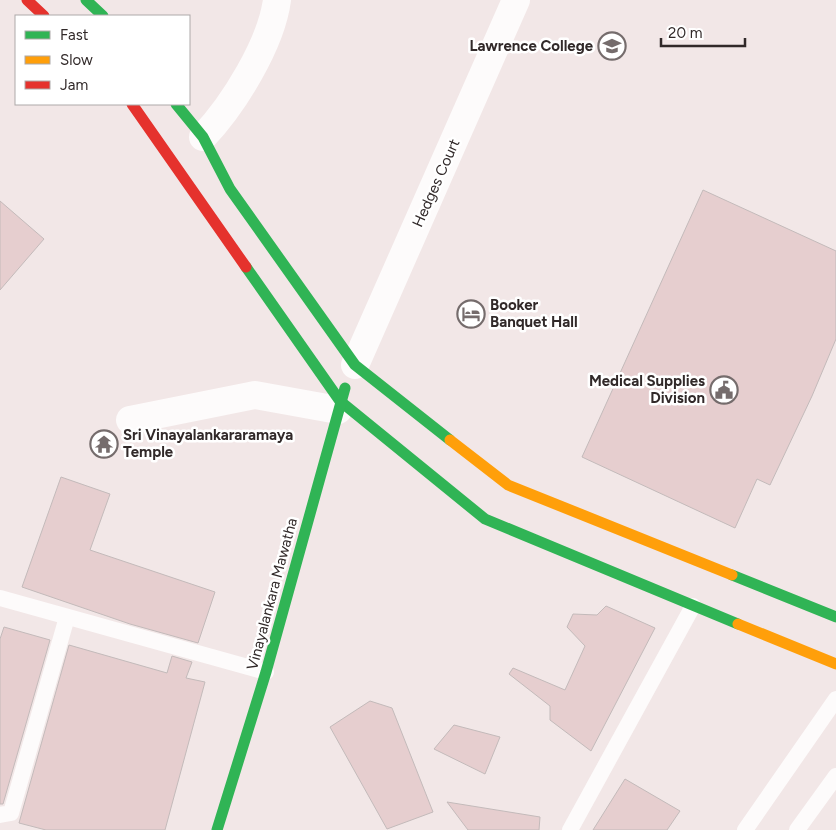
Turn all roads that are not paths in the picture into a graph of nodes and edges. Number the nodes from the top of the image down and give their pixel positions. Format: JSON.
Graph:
{"nodes":[{"id":1,"x":26,"y":0,"type":"edge"},
{"id":2,"x":86,"y":0,"type":"edge"},
{"id":3,"x":278,"y":0,"type":"edge"},
{"id":4,"x":516,"y":0,"type":"edge"},
{"id":5,"x":43,"y":15,"type":"edge"},
{"id":6,"x":102,"y":15,"type":"edge"},
{"id":7,"x":133,"y":105,"type":"edge"},
{"id":8,"x":177,"y":105,"type":"edge"},
{"id":9,"x":203,"y":138,"type":"junction"},
{"id":10,"x":355,"y":366,"type":"junction"},
{"id":11,"x":339,"y":406,"type":"junction"},
{"id":12,"x":130,"y":420,"type":"dead end"},
{"id":13,"x":0,"y":598,"type":"edge"},
{"id":14,"x":694,"y":606,"type":"junction"},
{"id":15,"x":67,"y":617,"type":"junction"},
{"id":16,"x":836,"y":617,"type":"edge"},
{"id":17,"x":836,"y":664,"type":"edge"},
{"id":18,"x":266,"y":672,"type":"junction"},
{"id":19,"x":836,"y":699,"type":"edge"},
{"id":20,"x":836,"y":776,"type":"edge"},
{"id":21,"x":0,"y":815,"type":"edge"},
{"id":22,"x":217,"y":830,"type":"edge"},
{"id":23,"x":570,"y":830,"type":"edge"},
{"id":24,"x":744,"y":830,"type":"edge"},
{"id":25,"x":797,"y":830,"type":"edge"}],
"edges":[{"from":1,"to":5,"type":"main road"},
{"from":2,"to":6,"type":"main road"},
{"from":3,"to":9,"type":"street"},
{"from":4,"to":10,"type":"street","name":"Hedges Court"},
{"from":7,"to":11,"type":"main road"},
{"from":8,"to":9,"type":"main road"},
{"from":9,"to":10,"type":"main road"},
{"from":10,"to":11,"type":"main road","name":"Vinayalankara Mawatha"},
{"from":10,"to":16,"type":"main road"},
{"from":11,"to":12,"type":"street"},
{"from":11,"to":14,"type":"main road"},
{"from":11,"to":18,"type":"main road","name":"Vinayalankara Mawatha"},
{"from":13,"to":15,"type":"lane"},
{"from":14,"to":17,"type":"main road"},
{"from":14,"to":23,"type":"lane"},
{"from":15,"to":18,"type":"lane"},
{"from":15,"to":21,"type":"lane"},
{"from":18,"to":22,"type":"main road","name":"Vinayalankara Mawatha"},
{"from":19,"to":24,"type":"lane"},
{"from":20,"to":25,"type":"lane"}]}
